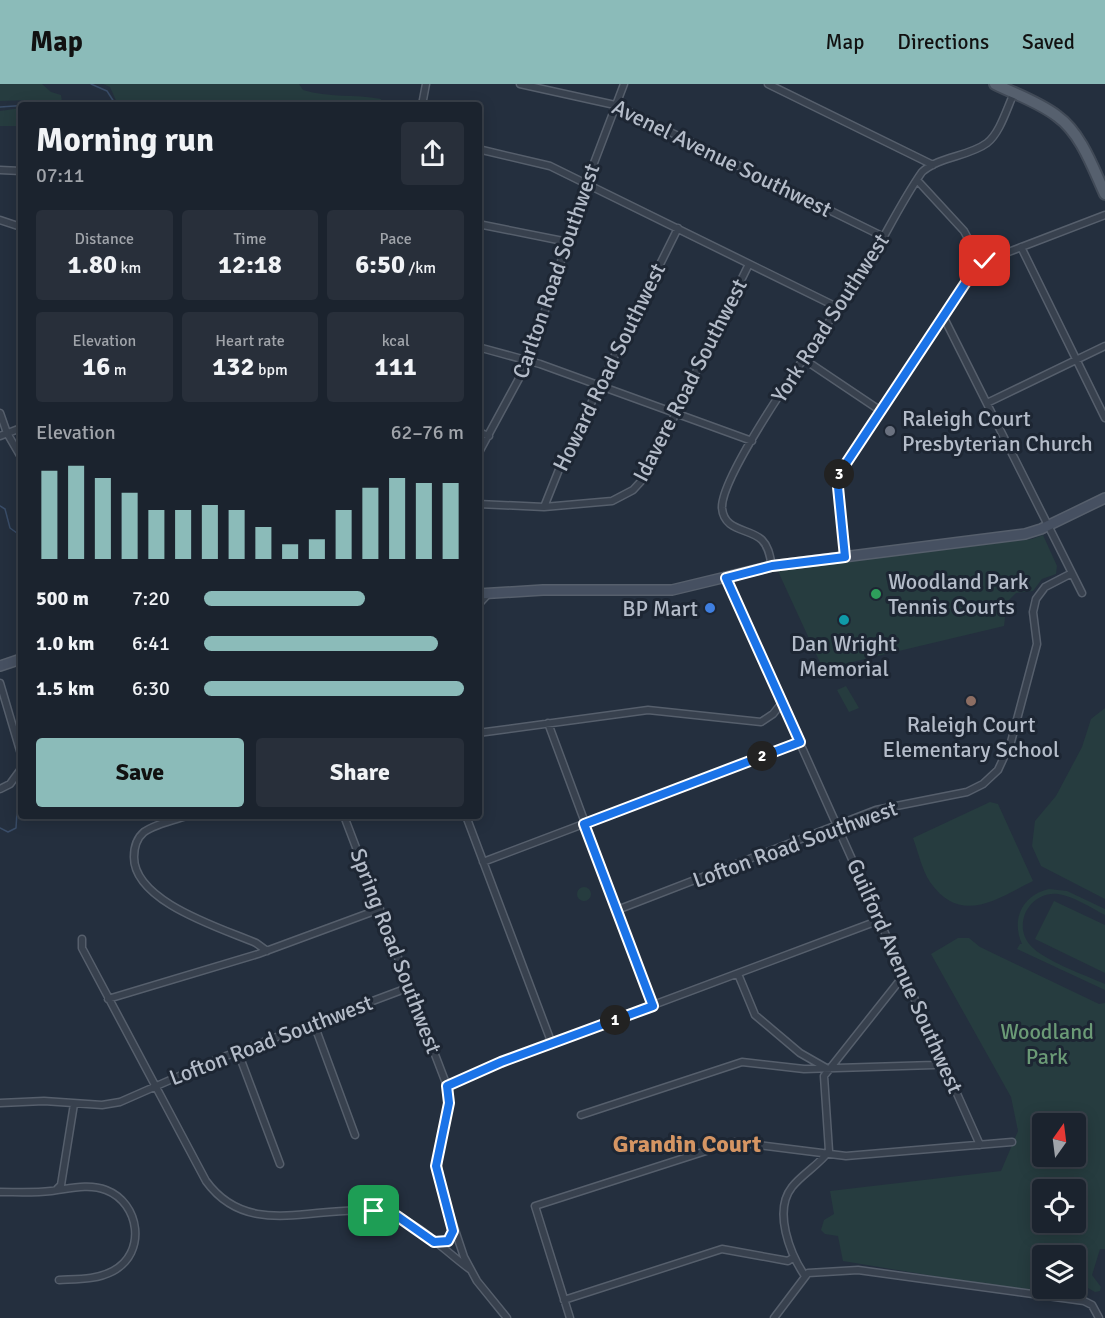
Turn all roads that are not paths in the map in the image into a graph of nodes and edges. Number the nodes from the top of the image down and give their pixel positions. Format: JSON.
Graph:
{"nodes":[{"id":1,"x":426,"y":84,"type":"edge"},
{"id":2,"x":520,"y":84,"type":"edge"},
{"id":3,"x":624,"y":84,"type":"edge"},
{"id":4,"x":768,"y":84,"type":"edge"},
{"id":5,"x":995,"y":84,"type":"edge"},
{"id":6,"x":1014,"y":93,"type":"junction"},
{"id":7,"x":423,"y":102,"type":"edge"},
{"id":8,"x":615,"y":105,"type":"junction"},
{"id":9,"x":482,"y":150,"type":"edge"},
{"id":10,"x":933,"y":165,"type":"junction"},
{"id":11,"x":0,"y":170,"type":"edge"},
{"id":12,"x":18,"y":171,"type":"edge"},
{"id":13,"x":917,"y":180,"type":"junction"},
{"id":14,"x":586,"y":184,"type":"junction"},
{"id":15,"x":1104,"y":190,"type":"edge"},
{"id":16,"x":1105,"y":215,"type":"edge"},
{"id":17,"x":0,"y":220,"type":"edge"},
{"id":18,"x":482,"y":225,"type":"edge"},
{"id":19,"x":18,"y":226,"type":"edge"},
{"id":20,"x":678,"y":228,"type":"junction"},
{"id":21,"x":884,"y":237,"type":"junction"},
{"id":22,"x":568,"y":242,"type":"junction"},
{"id":23,"x":1021,"y":247,"type":"junction"},
{"id":24,"x":981,"y":263,"type":"junction"},
{"id":25,"x":750,"y":264,"type":"junction"},
{"id":26,"x":839,"y":308,"type":"junction"},
{"id":27,"x":944,"y":316,"type":"junction"},
{"id":28,"x":1105,"y":346,"type":"edge"},
{"id":29,"x":482,"y":347,"type":"edge"},
{"id":30,"x":529,"y":360,"type":"junction"},
{"id":31,"x":805,"y":360,"type":"junction"},
{"id":32,"x":1076,"y":360,"type":"junction"},
{"id":33,"x":599,"y":386,"type":"junction"},
{"id":34,"x":987,"y":403,"type":"junction"},
{"id":35,"x":880,"y":411,"type":"junction"},
{"id":36,"x":0,"y":413,"type":"edge"},
{"id":37,"x":676,"y":414,"type":"junction"},
{"id":38,"x":1105,"y":418,"type":"edge"},
{"id":39,"x":18,"y":429,"type":"edge"},
{"id":40,"x":482,"y":433,"type":"edge"},
{"id":41,"x":3,"y":434,"type":"edge"},
{"id":42,"x":489,"y":436,"type":"junction"},
{"id":43,"x":752,"y":441,"type":"junction"},
{"id":44,"x":482,"y":447,"type":"edge"},
{"id":45,"x":18,"y":453,"type":"edge"},
{"id":46,"x":1105,"y":498,"type":"edge"},
{"id":47,"x":482,"y":504,"type":"edge"},
{"id":48,"x":544,"y":507,"type":"junction"},
{"id":49,"x":1048,"y":526,"type":"junction"},
{"id":50,"x":845,"y":557,"type":"junction"},
{"id":51,"x":772,"y":566,"type":"junction"},
{"id":52,"x":1072,"y":573,"type":"junction"},
{"id":53,"x":726,"y":578,"type":"junction"},
{"id":54,"x":489,"y":593,"type":"junction"},
{"id":55,"x":1082,"y":593,"type":"dead end"},
{"id":56,"x":482,"y":594,"type":"edge"},
{"id":57,"x":482,"y":601,"type":"edge"},
{"id":58,"x":18,"y":660,"type":"edge"},
{"id":59,"x":0,"y":666,"type":"edge"},
{"id":60,"x":0,"y":683,"type":"edge"},
{"id":61,"x":782,"y":703,"type":"junction"},
{"id":62,"x":548,"y":723,"type":"junction"},
{"id":63,"x":482,"y":732,"type":"edge"},
{"id":64,"x":800,"y":742,"type":"junction"},
{"id":65,"x":18,"y":744,"type":"edge"},
{"id":66,"x":18,"y":772,"type":"edge"},
{"id":67,"x":0,"y":789,"type":"edge"},
{"id":68,"x":179,"y":819,"type":"edge"},
{"id":69,"x":345,"y":819,"type":"edge"},
{"id":70,"x":467,"y":819,"type":"edge"},
{"id":71,"x":584,"y":824,"type":"junction"},
{"id":72,"x":837,"y":827,"type":"junction"},
{"id":73,"x":483,"y":862,"type":"junction"},
{"id":74,"x":380,"y":909,"type":"junction"},
{"id":75,"x":617,"y":910,"type":"junction"},
{"id":76,"x":880,"y":920,"type":"junction"},
{"id":77,"x":82,"y":939,"type":"dead end"},
{"id":78,"x":267,"y":951,"type":"junction"},
{"id":79,"x":738,"y":974,"type":"junction"},
{"id":80,"x":904,"y":975,"type":"junction"},
{"id":81,"x":410,"y":987,"type":"junction"},
{"id":82,"x":108,"y":999,"type":"junction"},
{"id":83,"x":653,"y":1006,"type":"junction"},
{"id":84,"x":314,"y":1024,"type":"junction"},
{"id":85,"x":552,"y":1044,"type":"junction"},
{"id":86,"x":238,"y":1052,"type":"junction"},
{"id":87,"x":943,"y":1061,"type":"junction"},
{"id":88,"x":829,"y":1069,"type":"junction"},
{"id":89,"x":155,"y":1085,"type":"junction"},
{"id":90,"x":447,"y":1086,"type":"junction"},
{"id":91,"x":0,"y":1103,"type":"edge"},
{"id":92,"x":74,"y":1104,"type":"junction"},
{"id":93,"x":581,"y":1114,"type":"dead end"},
{"id":94,"x":355,"y":1135,"type":"dead end"},
{"id":95,"x":1012,"y":1142,"type":"dead end"},
{"id":96,"x":980,"y":1144,"type":"junction"},
{"id":97,"x":826,"y":1155,"type":"junction"},
{"id":98,"x":280,"y":1164,"type":"dead end"},
{"id":99,"x":57,"y":1189,"type":"junction"},
{"id":100,"x":0,"y":1192,"type":"edge"},
{"id":101,"x":453,"y":1231,"type":"junction"},
{"id":102,"x":434,"y":1242,"type":"junction"},
{"id":103,"x":794,"y":1257,"type":"junction"},
{"id":104,"x":471,"y":1270,"type":"junction"},
{"id":105,"x":805,"y":1276,"type":"junction"},
{"id":106,"x":59,"y":1280,"type":"dead end"},
{"id":107,"x":564,"y":1300,"type":"junction"},
{"id":108,"x":507,"y":1318,"type":"edge"},
{"id":109,"x":570,"y":1318,"type":"edge"},
{"id":110,"x":774,"y":1318,"type":"edge"},
{"id":111,"x":1099,"y":1318,"type":"edge"}],
"edges":[{"from":1,"to":7,"type":"street"},
{"from":2,"to":8,"type":"street","name":"Avenel Avenue Southwest"},
{"from":3,"to":8,"type":"street","name":"Carlton Road Southwest"},
{"from":4,"to":10,"type":"street"},
{"from":5,"to":6,"type":"main road"},
{"from":6,"to":10,"type":"street","name":"York Road Southwest"},
{"from":6,"to":15,"type":"main road"},
{"from":8,"to":14,"type":"street","name":"Carlton Road Southwest"},
{"from":8,"to":21,"type":"street","name":"Avenel Avenue Southwest"},
{"from":9,"to":14,"type":"street"},
{"from":10,"to":13,"type":"street","name":"York Road Southwest"},
{"from":11,"to":12,"type":"street"},
{"from":13,"to":21,"type":"street","name":"York Road Southwest"},
{"from":13,"to":24,"type":"street"},
{"from":14,"to":20,"type":"street"},
{"from":14,"to":22,"type":"street","name":"Carlton Road Southwest"},
{"from":16,"to":23,"type":"street"},
{"from":17,"to":19,"type":"street"},
{"from":18,"to":22,"type":"street"},
{"from":20,"to":25,"type":"street"},
{"from":20,"to":33,"type":"street","name":"Howard Road Southwest"},
{"from":21,"to":26,"type":"street","name":"York Road Southwest"},
{"from":22,"to":30,"type":"street","name":"Carlton Road Southwest"},
{"from":23,"to":24,"type":"street"},
{"from":23,"to":32,"type":"street"},
{"from":24,"to":27,"type":"street"},
{"from":25,"to":26,"type":"street"},
{"from":25,"to":37,"type":"street","name":"Idavere Road Southwest"},
{"from":26,"to":31,"type":"street","name":"York Road Southwest"},
{"from":27,"to":34,"type":"street"},
{"from":27,"to":35,"type":"street"},
{"from":28,"to":32,"type":"street"},
{"from":29,"to":30,"type":"street"},
{"from":30,"to":33,"type":"street"},
{"from":30,"to":42,"type":"street","name":"Carlton Road Southwest"},
{"from":31,"to":35,"type":"street"},
{"from":31,"to":43,"type":"street","name":"York Road Southwest"},
{"from":32,"to":34,"type":"street"},
{"from":32,"to":38,"type":"street"},
{"from":33,"to":37,"type":"street"},
{"from":33,"to":48,"type":"street","name":"Howard Road Southwest"},
{"from":34,"to":49,"type":"street"},
{"from":35,"to":50,"type":"street"},
{"from":36,"to":41,"type":"street"},
{"from":37,"to":43,"type":"street"},
{"from":37,"to":48,"type":"street","name":"Idavere Road Southwest"},
{"from":39,"to":41,"type":"street"},
{"from":40,"to":42,"type":"street"},
{"from":41,"to":45,"type":"street"},
{"from":42,"to":44,"type":"street","name":"Carlton Road Southwest"},
{"from":43,"to":51,"type":"street","name":"York Road Southwest"},
{"from":46,"to":49,"type":"street"},
{"from":47,"to":48,"type":"street","name":"Idavere Road Southwest"},
{"from":49,"to":50,"type":"street"},
{"from":49,"to":52,"type":"street"},
{"from":50,"to":51,"type":"street"},
{"from":51,"to":53,"type":"street"},
{"from":52,"to":55,"type":"street"},
{"from":52,"to":72,"type":"street","name":"Lofton Road Southwest"},
{"from":53,"to":54,"type":"street"},
{"from":53,"to":61,"type":"street","name":"Guilford Avenue Southwest"},
{"from":54,"to":56,"type":"street"},
{"from":54,"to":57,"type":"street"},
{"from":58,"to":59,"type":"street"},
{"from":60,"to":65,"type":"street"},
{"from":61,"to":62,"type":"street"},
{"from":61,"to":64,"type":"street","name":"Guilford Avenue Southwest"},
{"from":62,"to":63,"type":"street"},
{"from":62,"to":71,"type":"street"},
{"from":64,"to":71,"type":"street"},
{"from":64,"to":72,"type":"street","name":"Guilford Avenue Southwest"},
{"from":66,"to":67,"type":"street"},
{"from":68,"to":78,"type":"street"},
{"from":69,"to":74,"type":"street","name":"Spring Road Southwest"},
{"from":70,"to":73,"type":"street"},
{"from":71,"to":73,"type":"street"},
{"from":71,"to":75,"type":"street"},
{"from":72,"to":75,"type":"street","name":"Lofton Road Southwest"},
{"from":72,"to":76,"type":"street","name":"Guilford Avenue Southwest"},
{"from":73,"to":85,"type":"street"},
{"from":74,"to":78,"type":"street"},
{"from":74,"to":81,"type":"street","name":"Spring Road Southwest"},
{"from":75,"to":83,"type":"street"},
{"from":76,"to":79,"type":"street"},
{"from":76,"to":80,"type":"street","name":"Guilford Avenue Southwest"},
{"from":77,"to":82,"type":"street"},
{"from":78,"to":82,"type":"street"},
{"from":79,"to":83,"type":"street"},
{"from":79,"to":88,"type":"street"},
{"from":80,"to":87,"type":"street","name":"Guilford Avenue Southwest"},
{"from":80,"to":88,"type":"street"},
{"from":81,"to":84,"type":"street","name":"Lofton Road Southwest"},
{"from":81,"to":90,"type":"street","name":"Spring Road Southwest"},
{"from":82,"to":89,"type":"street"},
{"from":83,"to":85,"type":"street"},
{"from":84,"to":86,"type":"street","name":"Lofton Road Southwest"},
{"from":84,"to":94,"type":"street"},
{"from":85,"to":90,"type":"street"},
{"from":86,"to":89,"type":"street","name":"Lofton Road Southwest"},
{"from":86,"to":98,"type":"street"},
{"from":87,"to":88,"type":"street"},
{"from":87,"to":96,"type":"street","name":"Guilford Avenue Southwest"},
{"from":88,"to":93,"type":"street"},
{"from":88,"to":97,"type":"street"},
{"from":89,"to":92,"type":"street","name":"Lofton Road Southwest"},
{"from":89,"to":102,"type":"street"},
{"from":90,"to":101,"type":"street","name":"Spring Road Southwest"},
{"from":91,"to":92,"type":"street","name":"Lofton Road Southwest"},
{"from":92,"to":99,"type":"street"},
{"from":95,"to":96,"type":"street"},
{"from":96,"to":97,"type":"street"},
{"from":97,"to":103,"type":"street"},
{"from":97,"to":107,"type":"street"},
{"from":99,"to":100,"type":"street"},
{"from":99,"to":106,"type":"street"},
{"from":101,"to":102,"type":"street"},
{"from":101,"to":104,"type":"street","name":"Spring Road Southwest"},
{"from":102,"to":104,"type":"street"},
{"from":103,"to":105,"type":"street"},
{"from":103,"to":107,"type":"street"},
{"from":104,"to":108,"type":"street","name":"Spring Road Southwest"},
{"from":105,"to":110,"type":"street"},
{"from":105,"to":111,"type":"street"},
{"from":107,"to":109,"type":"street"}]}
